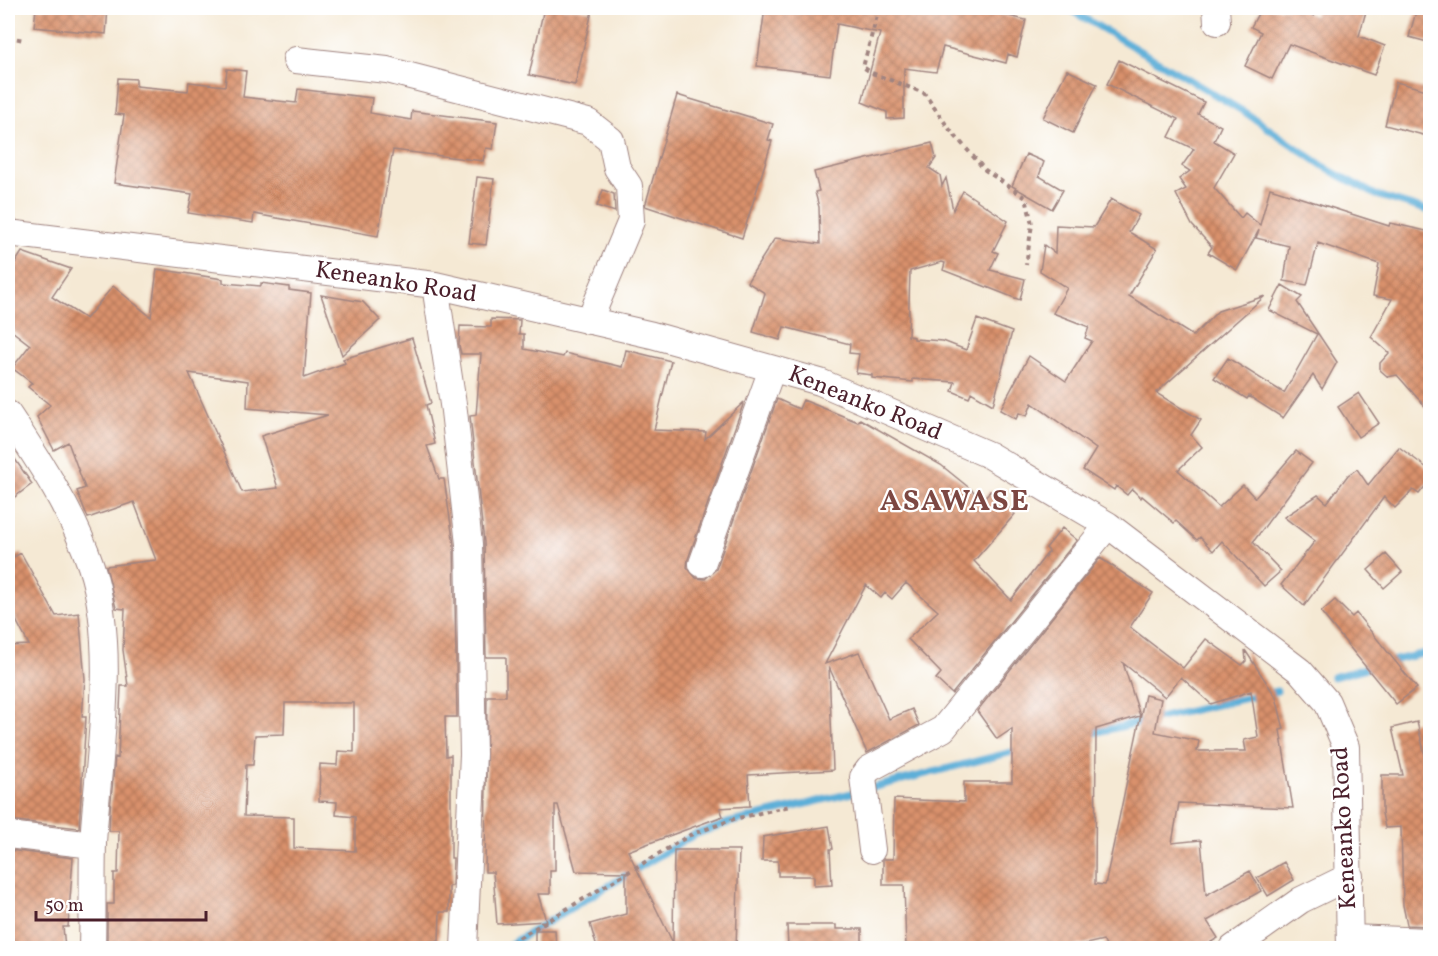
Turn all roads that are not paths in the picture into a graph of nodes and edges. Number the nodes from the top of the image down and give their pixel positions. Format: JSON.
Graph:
{"nodes":[{"id":1,"x":296,"y":60,"type":"dead end"},
{"id":2,"x":8,"y":233,"type":"edge"},
{"id":3,"x":435,"y":285,"type":"junction"},
{"id":4,"x":589,"y":321,"type":"junction"},
{"id":5,"x":772,"y":369,"type":"junction"},
{"id":6,"x":8,"y":414,"type":"edge"},
{"id":7,"x":1108,"y":525,"type":"junction"},
{"id":8,"x":702,"y":564,"type":"dead end"},
{"id":9,"x":8,"y":835,"type":"edge"},
{"id":10,"x":93,"y":845,"type":"junction"},
{"id":11,"x":872,"y":850,"type":"dead end"},
{"id":12,"x":1350,"y":876,"type":"junction"},
{"id":13,"x":1431,"y":941,"type":"edge"},
{"id":14,"x":1350,"y":943,"type":"edge"},
{"id":15,"x":92,"y":948,"type":"edge"},
{"id":16,"x":464,"y":948,"type":"edge"},
{"id":17,"x":1233,"y":948,"type":"edge"}],
"edges":[{"from":1,"to":4,"type":"street"},
{"from":2,"to":3,"type":"street","name":"Keneanko Road"},
{"from":3,"to":4,"type":"street","name":"Keneanko Road"},
{"from":3,"to":16,"type":"street"},
{"from":4,"to":5,"type":"street","name":"Keneanko Road"},
{"from":5,"to":7,"type":"street","name":"Keneanko Road"},
{"from":5,"to":8,"type":"street"},
{"from":6,"to":10,"type":"street"},
{"from":7,"to":11,"type":"street"},
{"from":7,"to":12,"type":"street","name":"Keneanko Road"},
{"from":9,"to":10,"type":"street"},
{"from":10,"to":15,"type":"street"},
{"from":12,"to":14,"type":"street","name":"Keneanko Road"},
{"from":12,"to":17,"type":"street"},
{"from":13,"to":14,"type":"street"}]}
